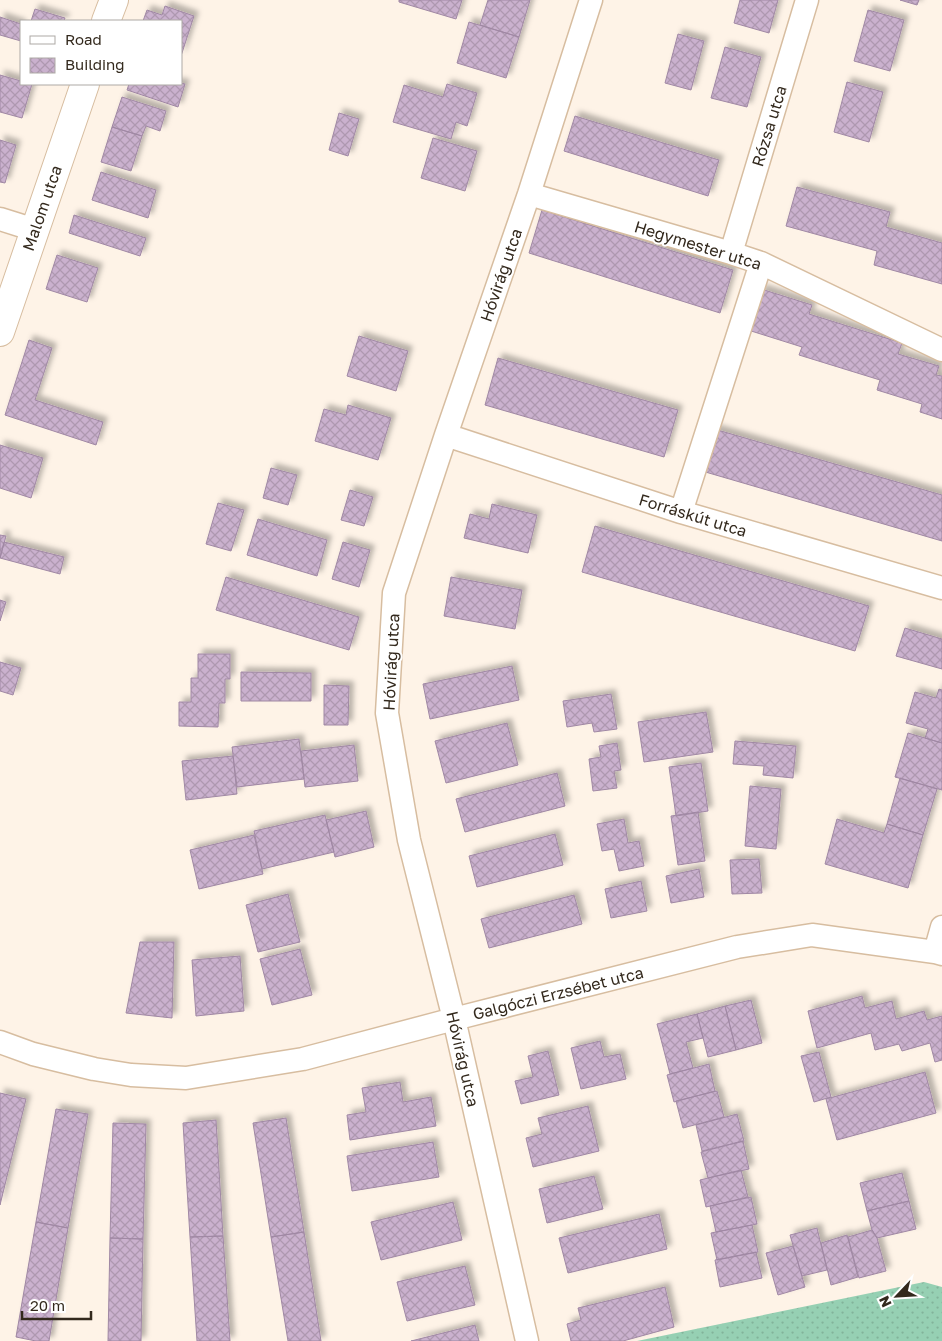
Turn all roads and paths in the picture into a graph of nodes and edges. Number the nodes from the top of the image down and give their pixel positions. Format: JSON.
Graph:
{"nodes":[{"id":1,"x":114,"y":0,"type":"edge"},
{"id":2,"x":591,"y":0,"type":"edge"},
{"id":3,"x":807,"y":0,"type":"edge"},
{"id":4,"x":106,"y":20,"type":"edge"},
{"id":5,"x":85,"y":85,"type":"edge"},
{"id":6,"x":529,"y":194,"type":"junction"},
{"id":7,"x":0,"y":219,"type":"edge"},
{"id":8,"x":35,"y":230,"type":"junction"},
{"id":9,"x":731,"y":253,"type":"junction"},
{"id":10,"x":761,"y":263,"type":"junction"},
{"id":11,"x":0,"y":332,"type":"edge"},
{"id":12,"x":942,"y":350,"type":"edge"},
{"id":13,"x":446,"y":435,"type":"junction"},
{"id":14,"x":680,"y":512,"type":"junction"},
{"id":15,"x":942,"y":588,"type":"edge"},
{"id":16,"x":942,"y":927,"type":"edge"},
{"id":17,"x":938,"y":953,"type":"edge"},
{"id":18,"x":454,"y":1019,"type":"junction"},
{"id":19,"x":0,"y":1042,"type":"edge"},
{"id":20,"x":527,"y":1341,"type":"edge"}],
"edges":[{"from":1,"to":4,"type":"main road"},
{"from":2,"to":6,"type":"street","name":"Hóvirág utca"},
{"from":3,"to":9,"type":"street","name":"Rózsa utca"},
{"from":5,"to":8,"type":"main road","name":"Malom utca"},
{"from":6,"to":9,"type":"street","name":"Hegymester utca"},
{"from":6,"to":13,"type":"street","name":"Hóvirág utca"},
{"from":7,"to":8,"type":"street"},
{"from":8,"to":11,"type":"main road","name":"Malom utca"},
{"from":9,"to":10,"type":"street","name":"Hegymester utca"},
{"from":10,"to":12,"type":"street","name":"Hegymester utca"},
{"from":10,"to":14,"type":"street"},
{"from":13,"to":14,"type":"street","name":"Forráskút utca"},
{"from":13,"to":18,"type":"street","name":"Hóvirág utca"},
{"from":14,"to":15,"type":"street","name":"Forráskút utca"},
{"from":16,"to":17,"type":"street"},
{"from":17,"to":18,"type":"street","name":"Galgóczi Erzsébet utca"},
{"from":18,"to":19,"type":"street","name":"Galgóczi Erzsébet utca"},
{"from":18,"to":20,"type":"street","name":"Hóvirág utca"}]}
